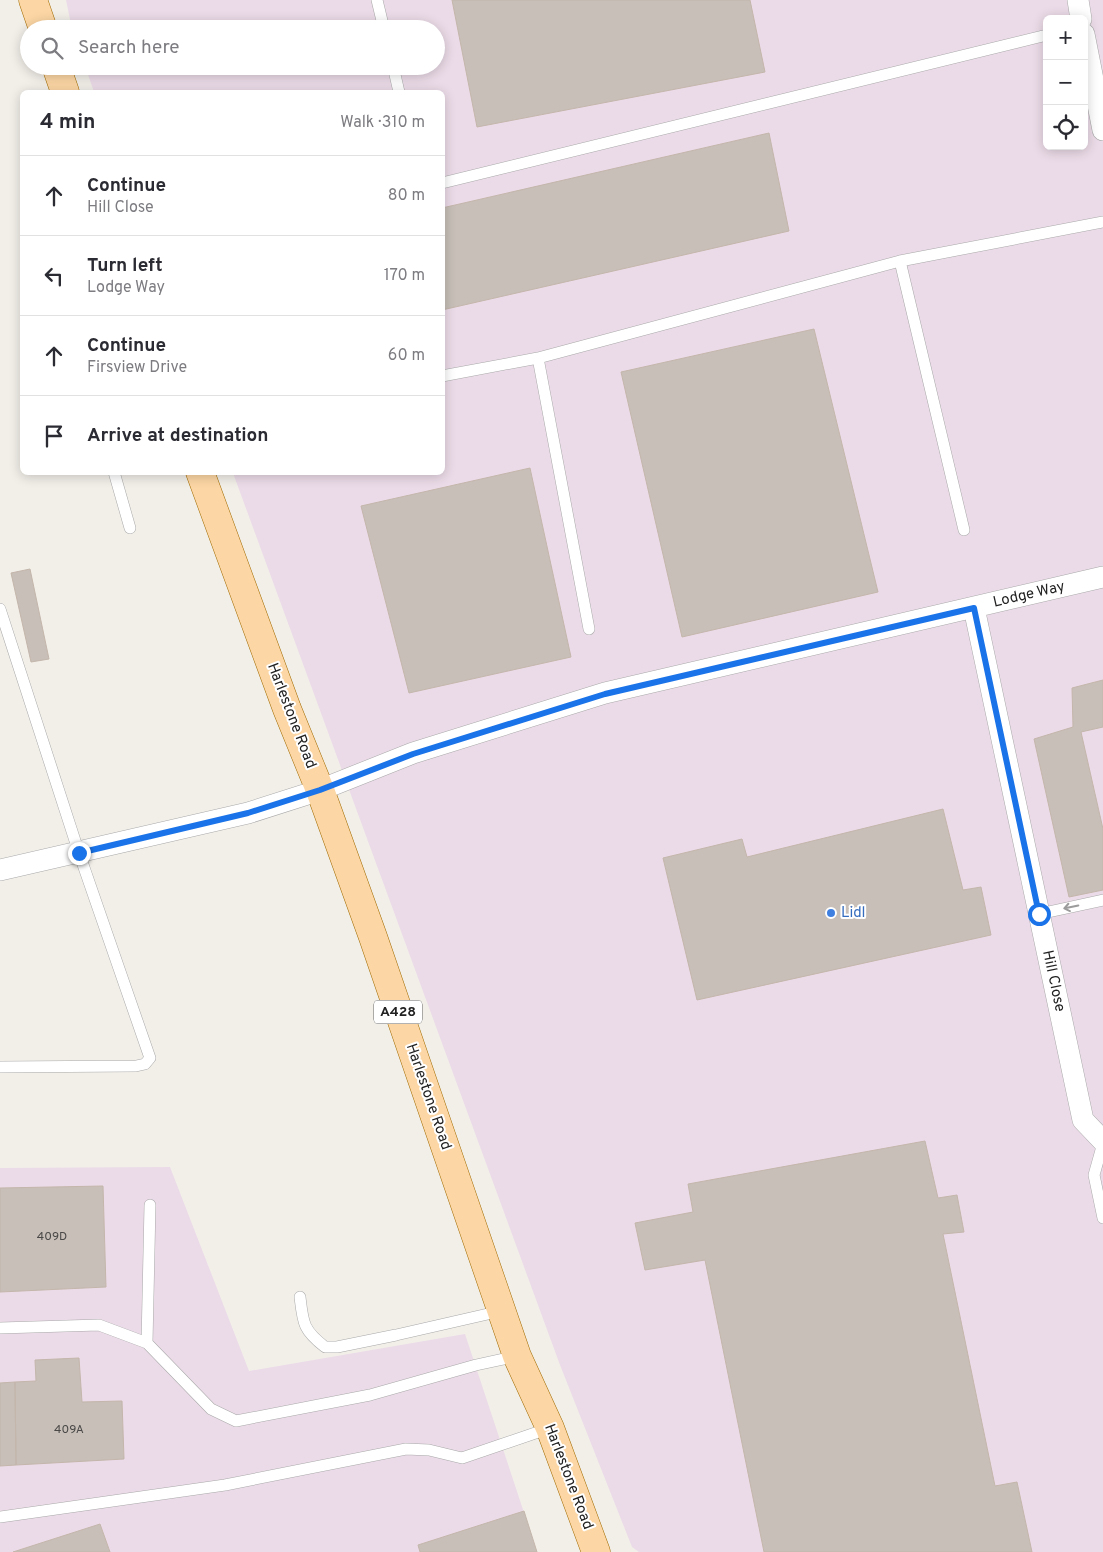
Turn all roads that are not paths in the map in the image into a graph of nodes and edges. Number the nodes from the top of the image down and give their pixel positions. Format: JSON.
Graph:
{"nodes":[{"id":1,"x":33,"y":0,"type":"edge"},
{"id":2,"x":376,"y":0,"type":"edge"},
{"id":3,"x":1078,"y":0,"type":"edge"},
{"id":4,"x":1080,"y":15,"type":"edge"},
{"id":5,"x":40,"y":20,"type":"edge"},
{"id":6,"x":382,"y":20,"type":"edge"},
{"id":7,"x":1043,"y":36,"type":"edge"},
{"id":8,"x":1088,"y":54,"type":"edge"},
{"id":9,"x":59,"y":75,"type":"edge"},
{"id":10,"x":395,"y":75,"type":"edge"},
{"id":11,"x":64,"y":90,"type":"edge"},
{"id":12,"x":399,"y":90,"type":"edge"},
{"id":13,"x":1103,"y":130,"type":"edge"},
{"id":14,"x":445,"y":182,"type":"edge"},
{"id":15,"x":1103,"y":222,"type":"edge"},
{"id":16,"x":900,"y":261,"type":"junction"},
{"id":17,"x":538,"y":358,"type":"junction"},
{"id":18,"x":445,"y":375,"type":"edge"},
{"id":19,"x":115,"y":475,"type":"edge"},
{"id":20,"x":201,"y":475,"type":"edge"},
{"id":21,"x":130,"y":528,"type":"dead end"},
{"id":22,"x":964,"y":530,"type":"dead end"},
{"id":23,"x":1103,"y":577,"type":"edge"},
{"id":24,"x":974,"y":608,"type":"junction"},
{"id":25,"x":0,"y":609,"type":"edge"},
{"id":26,"x":589,"y":629,"type":"dead end"},
{"id":27,"x":320,"y":790,"type":"junction"},
{"id":28,"x":79,"y":853,"type":"junction"},
{"id":29,"x":0,"y":870,"type":"edge"},
{"id":30,"x":1103,"y":900,"type":"edge"},
{"id":31,"x":1039,"y":914,"type":"junction"},
{"id":32,"x":0,"y":1067,"type":"edge"},
{"id":33,"x":1103,"y":1142,"type":"edge"},
{"id":34,"x":150,"y":1205,"type":"dead end"},
{"id":35,"x":1103,"y":1218,"type":"edge"},
{"id":36,"x":300,"y":1297,"type":"dead end"},
{"id":37,"x":501,"y":1311,"type":"junction"},
{"id":38,"x":0,"y":1328,"type":"edge"},
{"id":39,"x":147,"y":1343,"type":"junction"},
{"id":40,"x":517,"y":1356,"type":"junction"},
{"id":41,"x":550,"y":1428,"type":"junction"},
{"id":42,"x":0,"y":1517,"type":"edge"},
{"id":43,"x":596,"y":1552,"type":"edge"}],
"edges":[{"from":1,"to":5,"type":"main road"},
{"from":2,"to":6,"type":"lane"},
{"from":3,"to":4,"type":"street"},
{"from":7,"to":14,"type":"lane"},
{"from":8,"to":13,"type":"street"},
{"from":9,"to":11,"type":"main road"},
{"from":10,"to":12,"type":"lane"},
{"from":15,"to":16,"type":"lane"},
{"from":16,"to":17,"type":"lane"},
{"from":16,"to":22,"type":"lane"},
{"from":17,"to":18,"type":"lane"},
{"from":17,"to":26,"type":"lane"},
{"from":19,"to":21,"type":"lane"},
{"from":20,"to":27,"type":"main road","name":"Harlestone Road","number":"A428"},
{"from":23,"to":24,"type":"street","name":"Lodge Way"},
{"from":24,"to":27,"type":"street","name":"Lodge Way"},
{"from":24,"to":31,"type":"street","name":"Hill Close"},
{"from":25,"to":28,"type":"lane"},
{"from":27,"to":28,"type":"street","name":"Lodge Way"},
{"from":27,"to":37,"type":"main road","name":"Harlestone Road","number":"A428"},
{"from":28,"to":29,"type":"street","name":"Lodge Way"},
{"from":28,"to":32,"type":"lane"},
{"from":30,"to":31,"type":"lane","one_way":true},
{"from":31,"to":33,"type":"street","name":"Hill Close"},
{"from":33,"to":35,"type":"lane"},
{"from":34,"to":39,"type":"lane"},
{"from":36,"to":37,"type":"lane"},
{"from":37,"to":40,"type":"main road","name":"Harlestone Road","number":"A428"},
{"from":38,"to":39,"type":"lane"},
{"from":39,"to":40,"type":"lane"},
{"from":40,"to":41,"type":"main road","name":"Harlestone Road","number":"A428"},
{"from":41,"to":42,"type":"lane"},
{"from":41,"to":43,"type":"main road","name":"Harlestone Road","number":"A428"}]}
